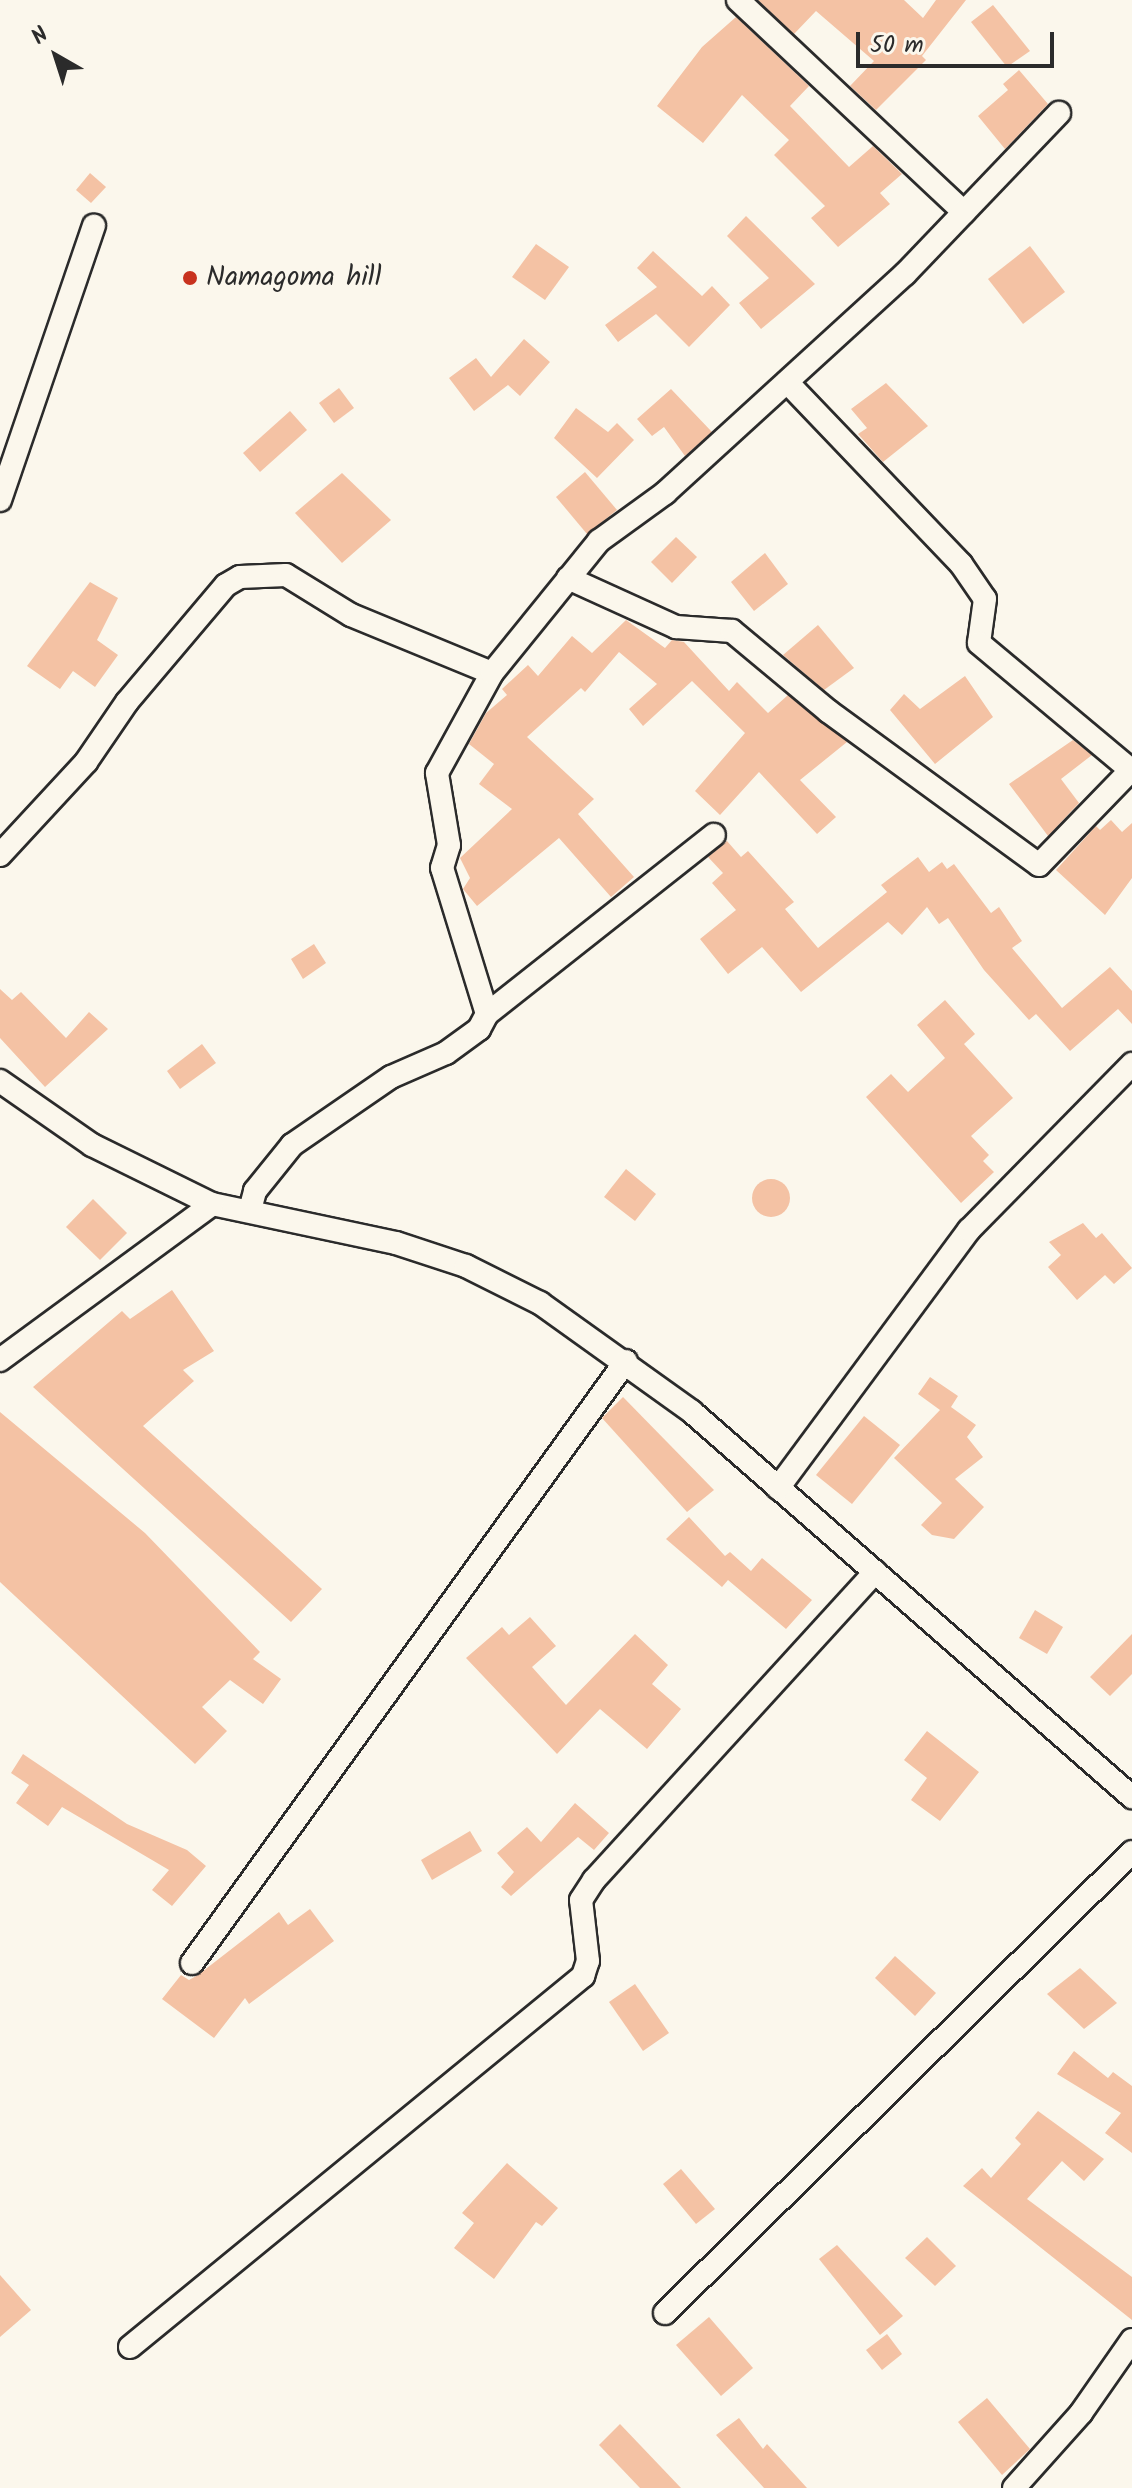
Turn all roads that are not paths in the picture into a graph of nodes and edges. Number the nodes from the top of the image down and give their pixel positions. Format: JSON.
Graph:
{"nodes":[{"id":1,"x":738,"y":0,"type":"edge"},
{"id":2,"x":1059,"y":113,"type":"dead end"},
{"id":3,"x":964,"y":212,"type":"junction"},
{"id":4,"x":94,"y":226,"type":"dead end"},
{"id":5,"x":787,"y":382,"type":"junction"},
{"id":6,"x":0,"y":500,"type":"edge"},
{"id":7,"x":568,"y":578,"type":"junction"},
{"id":8,"x":492,"y":673,"type":"junction"},
{"id":9,"x":1131,"y":770,"type":"edge"},
{"id":10,"x":714,"y":835,"type":"dead end"},
{"id":11,"x":0,"y":855,"type":"edge"},
{"id":12,"x":487,"y":1014,"type":"junction"},
{"id":13,"x":1132,"y":1064,"type":"edge"},
{"id":14,"x":0,"y":1081,"type":"edge"},
{"id":15,"x":212,"y":1204,"type":"junction"},
{"id":16,"x":250,"y":1210,"type":"junction"},
{"id":17,"x":0,"y":1360,"type":"edge"},
{"id":18,"x":626,"y":1361,"type":"junction"},
{"id":19,"x":778,"y":1488,"type":"junction"},
{"id":20,"x":875,"y":1572,"type":"junction"},
{"id":21,"x":1132,"y":1797,"type":"edge"},
{"id":22,"x":1132,"y":1852,"type":"edge"},
{"id":23,"x":192,"y":1963,"type":"dead end"},
{"id":24,"x":665,"y":2313,"type":"dead end"},
{"id":25,"x":1132,"y":2340,"type":"edge"},
{"id":26,"x":130,"y":2347,"type":"dead end"},
{"id":27,"x":1014,"y":2488,"type":"edge"}],
"edges":[{"from":1,"to":3,"type":"street"},
{"from":2,"to":3,"type":"street"},
{"from":3,"to":5,"type":"street"},
{"from":4,"to":6,"type":"street"},
{"from":5,"to":7,"type":"street"},
{"from":5,"to":9,"type":"street"},
{"from":7,"to":8,"type":"street"},
{"from":7,"to":9,"type":"street"},
{"from":8,"to":11,"type":"street"},
{"from":8,"to":12,"type":"street"},
{"from":10,"to":12,"type":"street"},
{"from":12,"to":16,"type":"street"},
{"from":13,"to":19,"type":"street"},
{"from":14,"to":15,"type":"street"},
{"from":15,"to":16,"type":"street"},
{"from":15,"to":17,"type":"street"},
{"from":16,"to":18,"type":"street"},
{"from":18,"to":19,"type":"street"},
{"from":18,"to":23,"type":"street"},
{"from":19,"to":20,"type":"street"},
{"from":20,"to":21,"type":"street"},
{"from":20,"to":26,"type":"street"},
{"from":22,"to":24,"type":"street"},
{"from":25,"to":27,"type":"street"}]}
